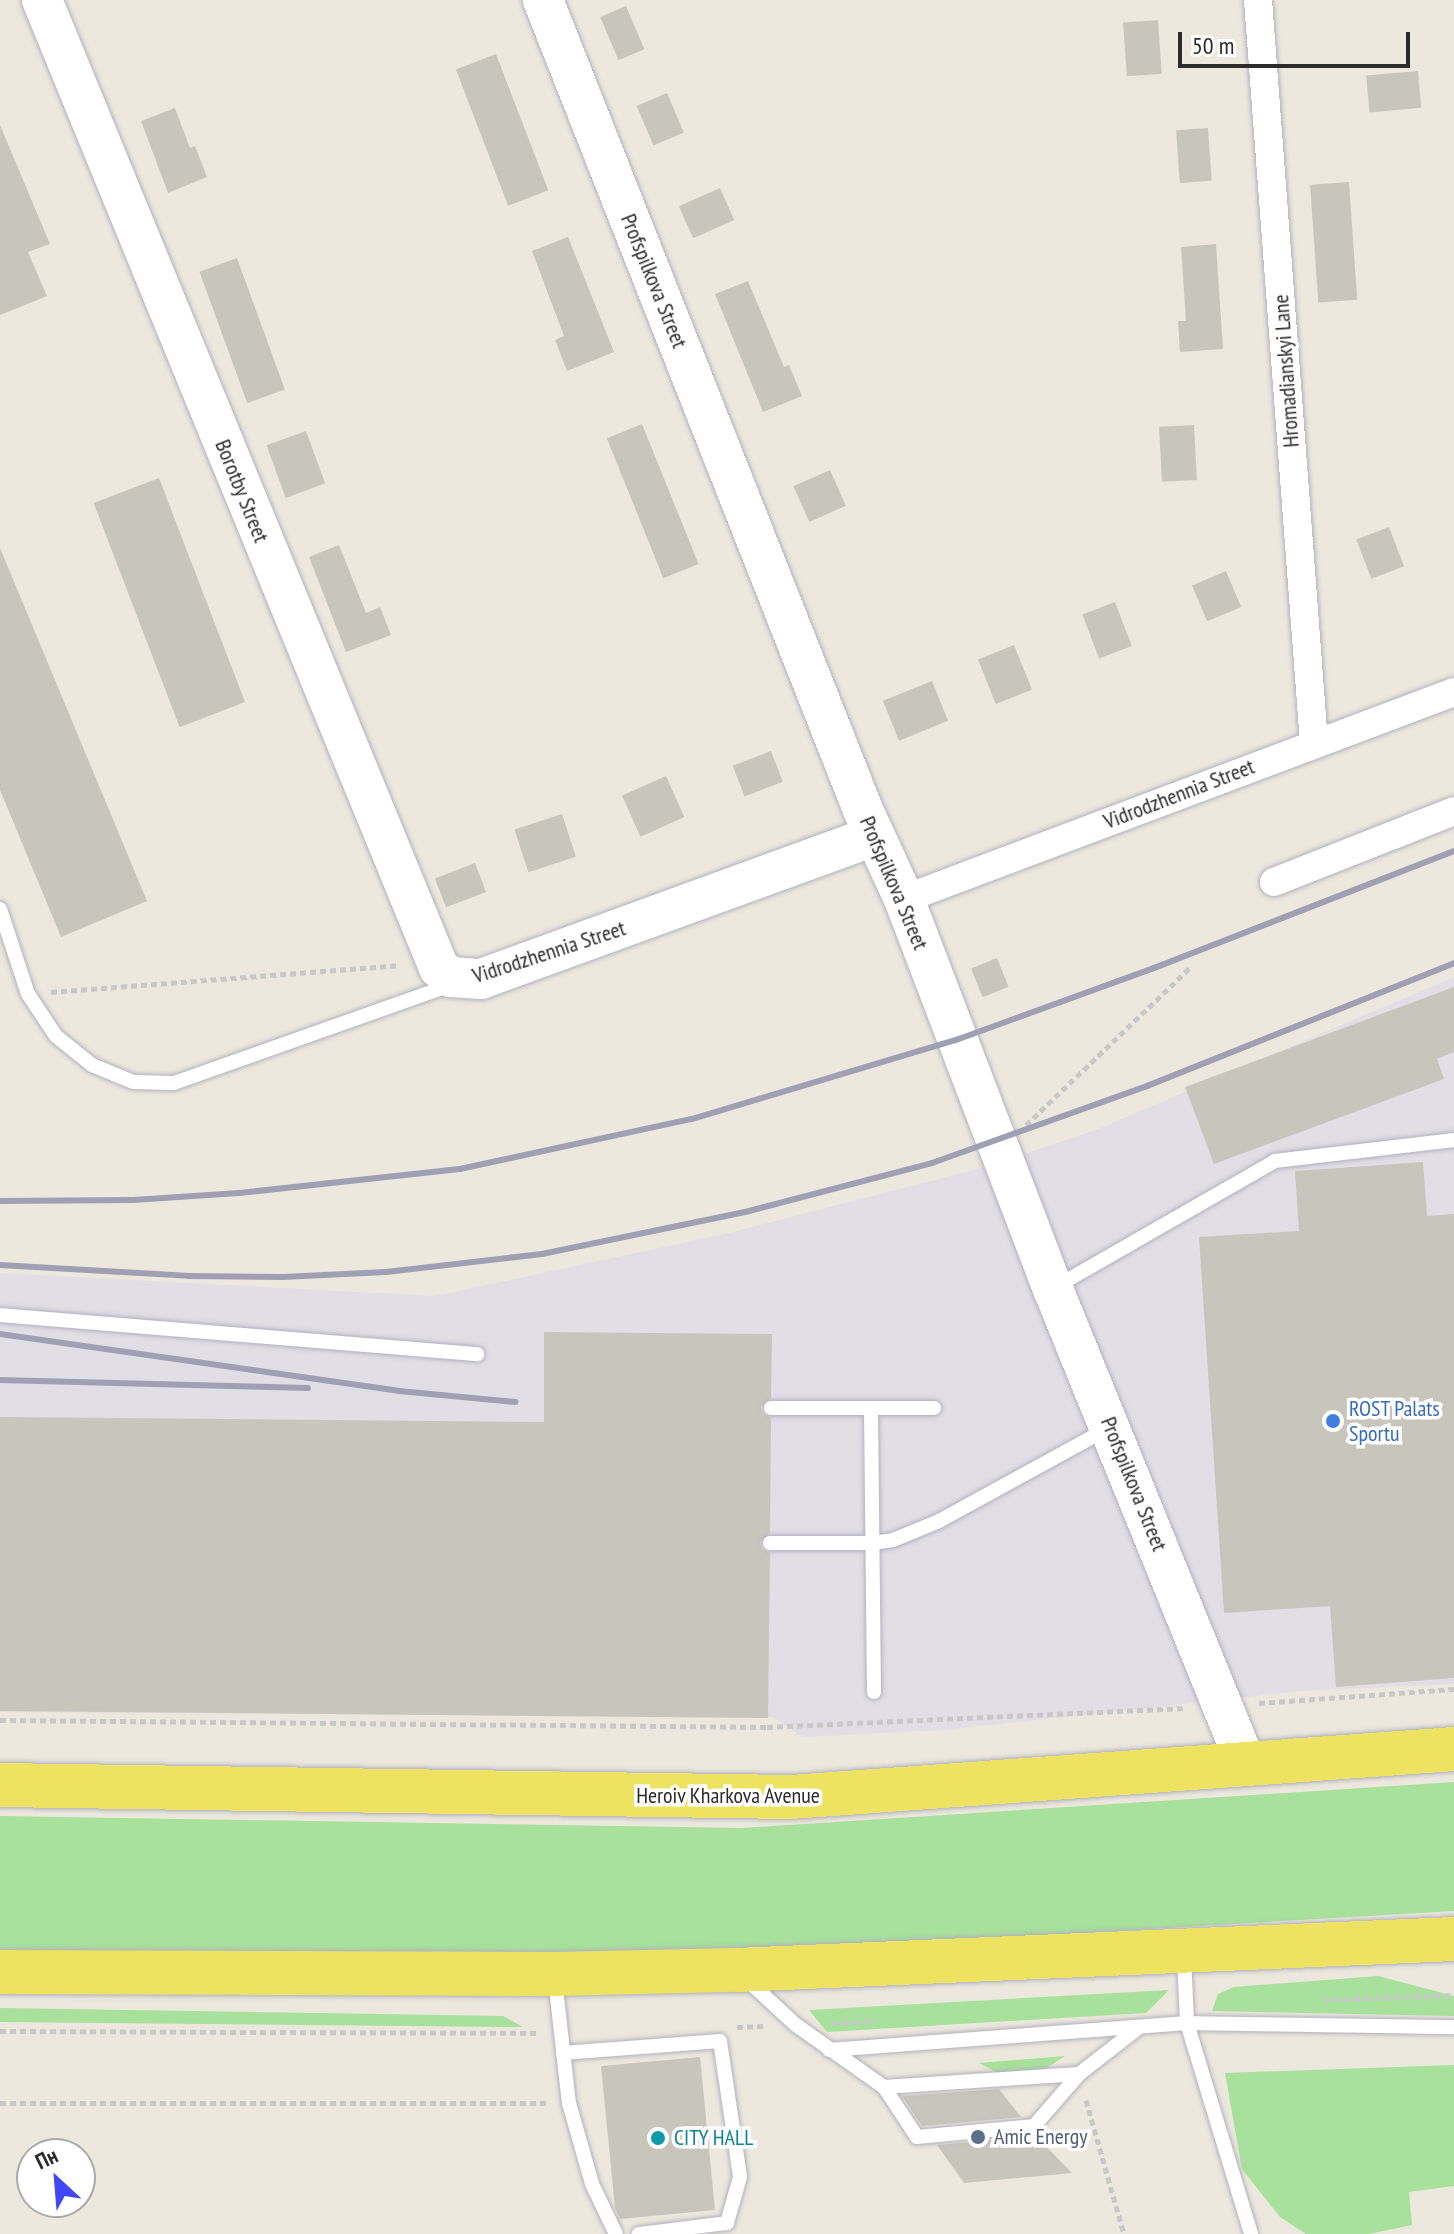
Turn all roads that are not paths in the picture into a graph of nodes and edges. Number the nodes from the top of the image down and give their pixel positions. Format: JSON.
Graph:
{"nodes":[{"id":1,"x":42,"y":0,"type":"edge"},
{"id":2,"x":543,"y":0,"type":"edge"},
{"id":3,"x":1258,"y":0,"type":"edge"},
{"id":4,"x":1454,"y":692,"type":"edge"},
{"id":5,"x":1314,"y":743,"type":"junction"},
{"id":6,"x":1454,"y":811,"type":"edge"},
{"id":7,"x":873,"y":836,"type":"junction"},
{"id":8,"x":1274,"y":882,"type":"dead end"},
{"id":9,"x":904,"y":899,"type":"junction"},
{"id":10,"x":0,"y":909,"type":"edge"},
{"id":11,"x":449,"y":970,"type":"junction"},
{"id":12,"x":1454,"y":1140,"type":"edge"},
{"id":13,"x":1053,"y":1289,"type":"junction"},
{"id":14,"x":0,"y":1315,"type":"edge"},
{"id":15,"x":477,"y":1354,"type":"dead end"},
{"id":16,"x":771,"y":1408,"type":"dead end"},
{"id":17,"x":871,"y":1408,"type":"junction"},
{"id":18,"x":934,"y":1408,"type":"dead end"},
{"id":19,"x":1111,"y":1427,"type":"junction"},
{"id":20,"x":770,"y":1543,"type":"dead end"},
{"id":21,"x":872,"y":1543,"type":"junction"},
{"id":22,"x":874,"y":1692,"type":"dead end"},
{"id":23,"x":1454,"y":1749,"type":"edge"},
{"id":24,"x":1246,"y":1764,"type":"junction"},
{"id":25,"x":0,"y":1785,"type":"edge"},
{"id":26,"x":1454,"y":1939,"type":"edge"},
{"id":27,"x":1184,"y":1954,"type":"junction"},
{"id":28,"x":736,"y":1970,"type":"junction"},
{"id":29,"x":0,"y":1972,"type":"edge"},
{"id":30,"x":554,"y":1974,"type":"junction"},
{"id":31,"x":1187,"y":2023,"type":"junction"},
{"id":32,"x":1454,"y":2027,"type":"edge"},
{"id":33,"x":1138,"y":2028,"type":"junction"},
{"id":34,"x":829,"y":2050,"type":"junction"},
{"id":35,"x":563,"y":2053,"type":"junction"},
{"id":36,"x":1079,"y":2074,"type":"junction"},
{"id":37,"x":884,"y":2087,"type":"junction"},
{"id":38,"x":616,"y":2234,"type":"edge"},
{"id":39,"x":639,"y":2234,"type":"edge"},
{"id":40,"x":1251,"y":2234,"type":"edge"}],
"edges":[{"from":1,"to":11,"type":"street","name":"Borotby Street"},
{"from":2,"to":7,"type":"street","name":"Profspilkova Street"},
{"from":3,"to":5,"type":"street","name":"Hromadianskyi Lane"},
{"from":4,"to":5,"type":"street","name":"Vidrodzhennia Street"},
{"from":5,"to":9,"type":"street","name":"Vidrodzhennia Street"},
{"from":6,"to":8,"type":"street"},
{"from":7,"to":9,"type":"street","name":"Profspilkova Street"},
{"from":7,"to":11,"type":"street","name":"Vidrodzhennia Street"},
{"from":9,"to":13,"type":"street","name":"Profspilkova Street"},
{"from":10,"to":11,"type":"lane"},
{"from":12,"to":13,"type":"lane"},
{"from":13,"to":19,"type":"street","name":"Profspilkova Street"},
{"from":14,"to":15,"type":"lane"},
{"from":16,"to":17,"type":"lane"},
{"from":17,"to":18,"type":"lane"},
{"from":17,"to":21,"type":"lane"},
{"from":19,"to":21,"type":"lane"},
{"from":19,"to":24,"type":"street","name":"Profspilkova Street"},
{"from":20,"to":21,"type":"lane"},
{"from":21,"to":22,"type":"lane"},
{"from":23,"to":24,"type":"main road","name":"Heroiv Kharkova Avenue"},
{"from":24,"to":25,"type":"main road","name":"Heroiv Kharkova Avenue"},
{"from":26,"to":27,"type":"main road"},
{"from":27,"to":28,"type":"main road"},
{"from":27,"to":31,"type":"lane"},
{"from":28,"to":30,"type":"main road"},
{"from":28,"to":34,"type":"lane"},
{"from":29,"to":30,"type":"main road"},
{"from":30,"to":35,"type":"lane"},
{"from":31,"to":32,"type":"lane"},
{"from":31,"to":33,"type":"lane"},
{"from":31,"to":40,"type":"lane"},
{"from":33,"to":34,"type":"lane"},
{"from":33,"to":36,"type":"lane"},
{"from":34,"to":37,"type":"lane"},
{"from":35,"to":38,"type":"lane"},
{"from":35,"to":39,"type":"lane"},
{"from":36,"to":37,"type":"lane"},
{"from":36,"to":37,"type":"lane"}]}
